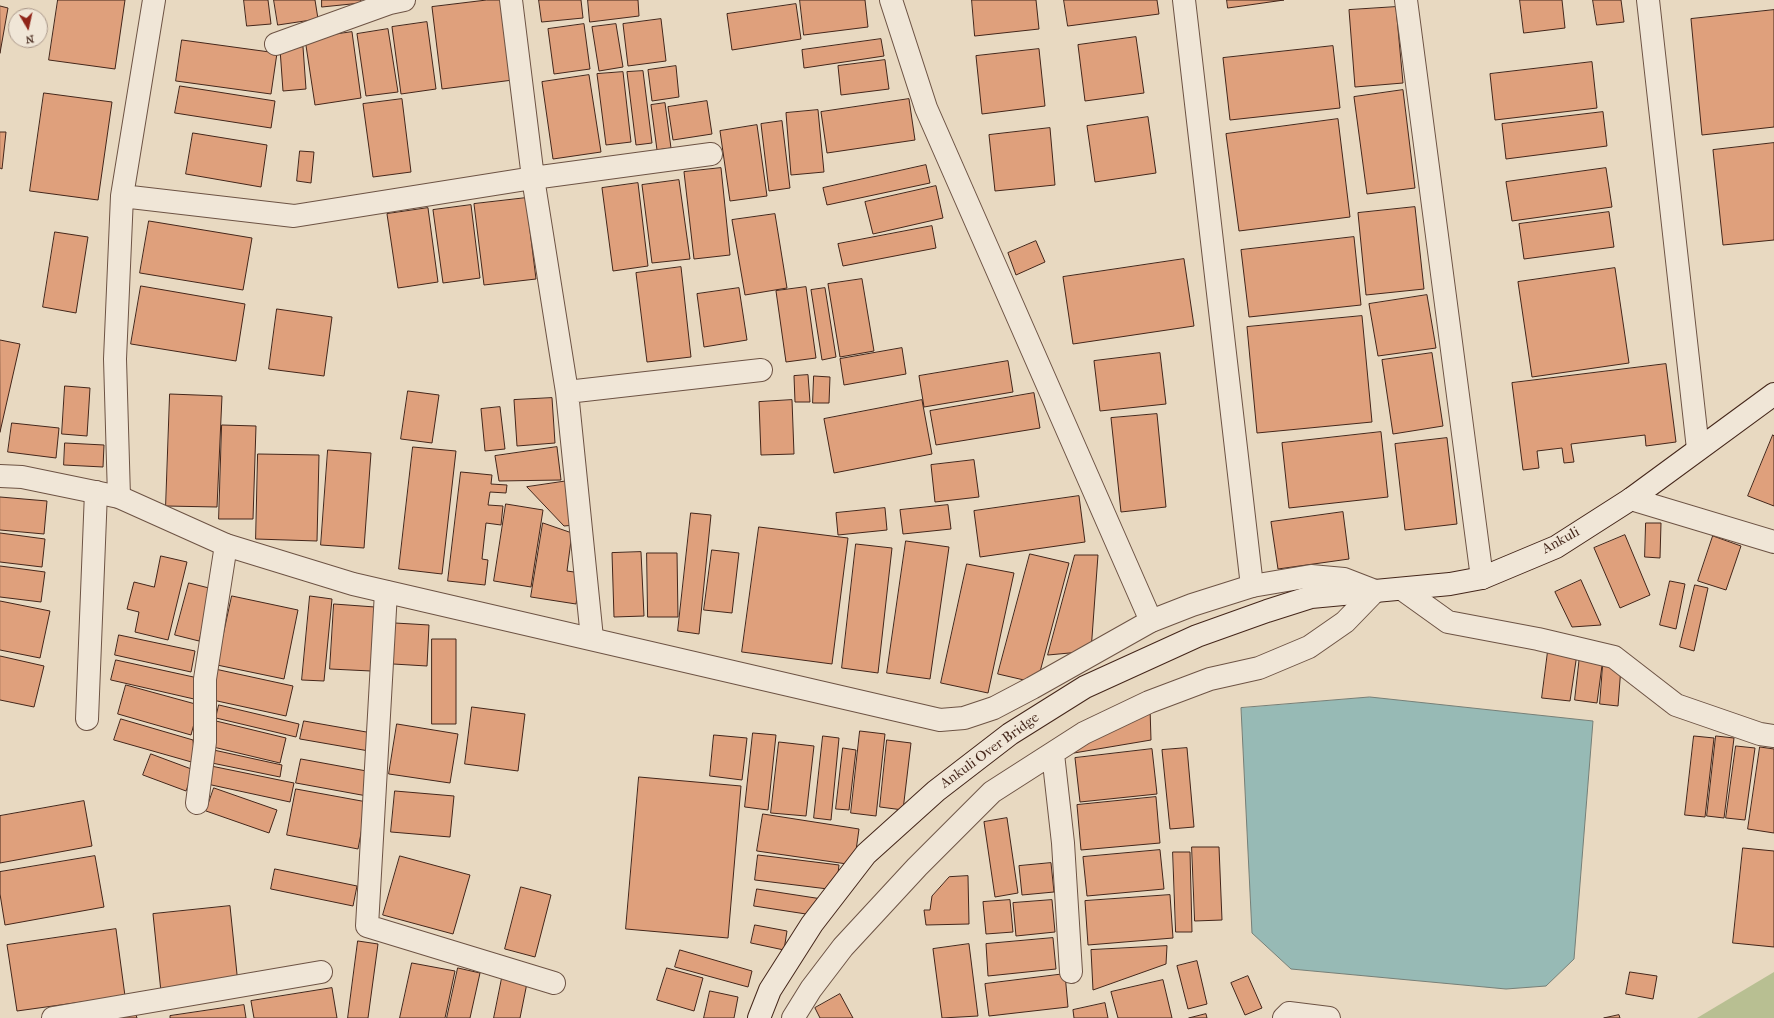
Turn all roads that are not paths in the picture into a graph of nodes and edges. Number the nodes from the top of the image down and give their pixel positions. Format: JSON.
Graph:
{"nodes":[{"id":1,"x":154,"y":0,"type":"edge"},
{"id":2,"x":404,"y":0,"type":"edge"},
{"id":3,"x":511,"y":0,"type":"edge"},
{"id":4,"x":891,"y":0,"type":"edge"},
{"id":5,"x":1184,"y":0,"type":"edge"},
{"id":6,"x":1406,"y":0,"type":"edge"},
{"id":7,"x":1648,"y":0,"type":"edge"},
{"id":8,"x":276,"y":44,"type":"dead end"},
{"id":9,"x":711,"y":154,"type":"dead end"},
{"id":10,"x":534,"y":178,"type":"junction"},
{"id":11,"x":122,"y":196,"type":"junction"},
{"id":12,"x":761,"y":370,"type":"dead end"},
{"id":13,"x":567,"y":392,"type":"junction"},
{"id":14,"x":1774,"y":394,"type":"edge"},
{"id":15,"x":1698,"y":449,"type":"junction"},
{"id":16,"x":0,"y":476,"type":"edge"},
{"id":17,"x":96,"y":492,"type":"junction"},
{"id":18,"x":119,"y":497,"type":"junction"},
{"id":19,"x":1631,"y":499,"type":"junction"},
{"id":20,"x":1774,"y":542,"type":"edge"},
{"id":21,"x":226,"y":545,"type":"junction"},
{"id":22,"x":1482,"y":578,"type":"junction"},
{"id":23,"x":1252,"y":586,"type":"junction"},
{"id":24,"x":1402,"y":589,"type":"junction"},
{"id":25,"x":1375,"y":591,"type":"junction"},
{"id":26,"x":386,"y":592,"type":"junction"},
{"id":27,"x":1311,"y":598,"type":"joint"},
{"id":28,"x":1151,"y":621,"type":"junction"},
{"id":29,"x":592,"y":638,"type":"junction"},
{"id":30,"x":87,"y":719,"type":"dead end"},
{"id":31,"x":1774,"y":736,"type":"edge"},
{"id":32,"x":1053,"y":754,"type":"junction"},
{"id":33,"x":197,"y":803,"type":"dead end"},
{"id":34,"x":321,"y":972,"type":"dead end"},
{"id":35,"x":1071,"y":972,"type":"dead end"},
{"id":36,"x":554,"y":983,"type":"dead end"},
{"id":37,"x":146,"y":1010,"type":"edge"},
{"id":38,"x":53,"y":1018,"type":"edge"},
{"id":39,"x":759,"y":1018,"type":"edge"},
{"id":40,"x":793,"y":1018,"type":"edge"},
{"id":41,"x":1284,"y":1018,"type":"edge"},
{"id":42,"x":1329,"y":1018,"type":"edge"}],
"edges":[{"from":1,"to":11,"type":"street"},
{"from":2,"to":8,"type":"street"},
{"from":3,"to":10,"type":"street"},
{"from":4,"to":28,"type":"street"},
{"from":5,"to":23,"type":"street"},
{"from":6,"to":22,"type":"street"},
{"from":7,"to":15,"type":"street"},
{"from":9,"to":10,"type":"street"},
{"from":10,"to":11,"type":"street"},
{"from":10,"to":13,"type":"street"},
{"from":11,"to":18,"type":"street"},
{"from":12,"to":13,"type":"street"},
{"from":13,"to":29,"type":"street"},
{"from":14,"to":15,"type":"street","name":"Ankuli"},
{"from":15,"to":19,"type":"street","name":"Ankuli"},
{"from":16,"to":17,"type":"street"},
{"from":17,"to":18,"type":"street"},
{"from":17,"to":30,"type":"street"},
{"from":18,"to":21,"type":"street"},
{"from":19,"to":20,"type":"street"},
{"from":19,"to":22,"type":"street","name":"Ankuli"},
{"from":21,"to":26,"type":"street"},
{"from":21,"to":33,"type":"street"},
{"from":22,"to":24,"type":"street","name":"Ankuli"},
{"from":23,"to":25,"type":"street"},
{"from":23,"to":28,"type":"street"},
{"from":24,"to":25,"type":"street","name":"Ankuli"},
{"from":24,"to":31,"type":"street"},
{"from":25,"to":27,"type":"street","name":"Ankuli"},
{"from":25,"to":32,"type":"street"},
{"from":26,"to":29,"type":"street"},
{"from":26,"to":36,"type":"street"},
{"from":27,"to":39,"type":"street","name":"Ankuli Over Bridge"},
{"from":28,"to":29,"type":"street"},
{"from":32,"to":35,"type":"street"},
{"from":32,"to":40,"type":"street"},
{"from":34,"to":37,"type":"street"},
{"from":37,"to":38,"type":"street"},
{"from":41,"to":42,"type":"street"}]}
